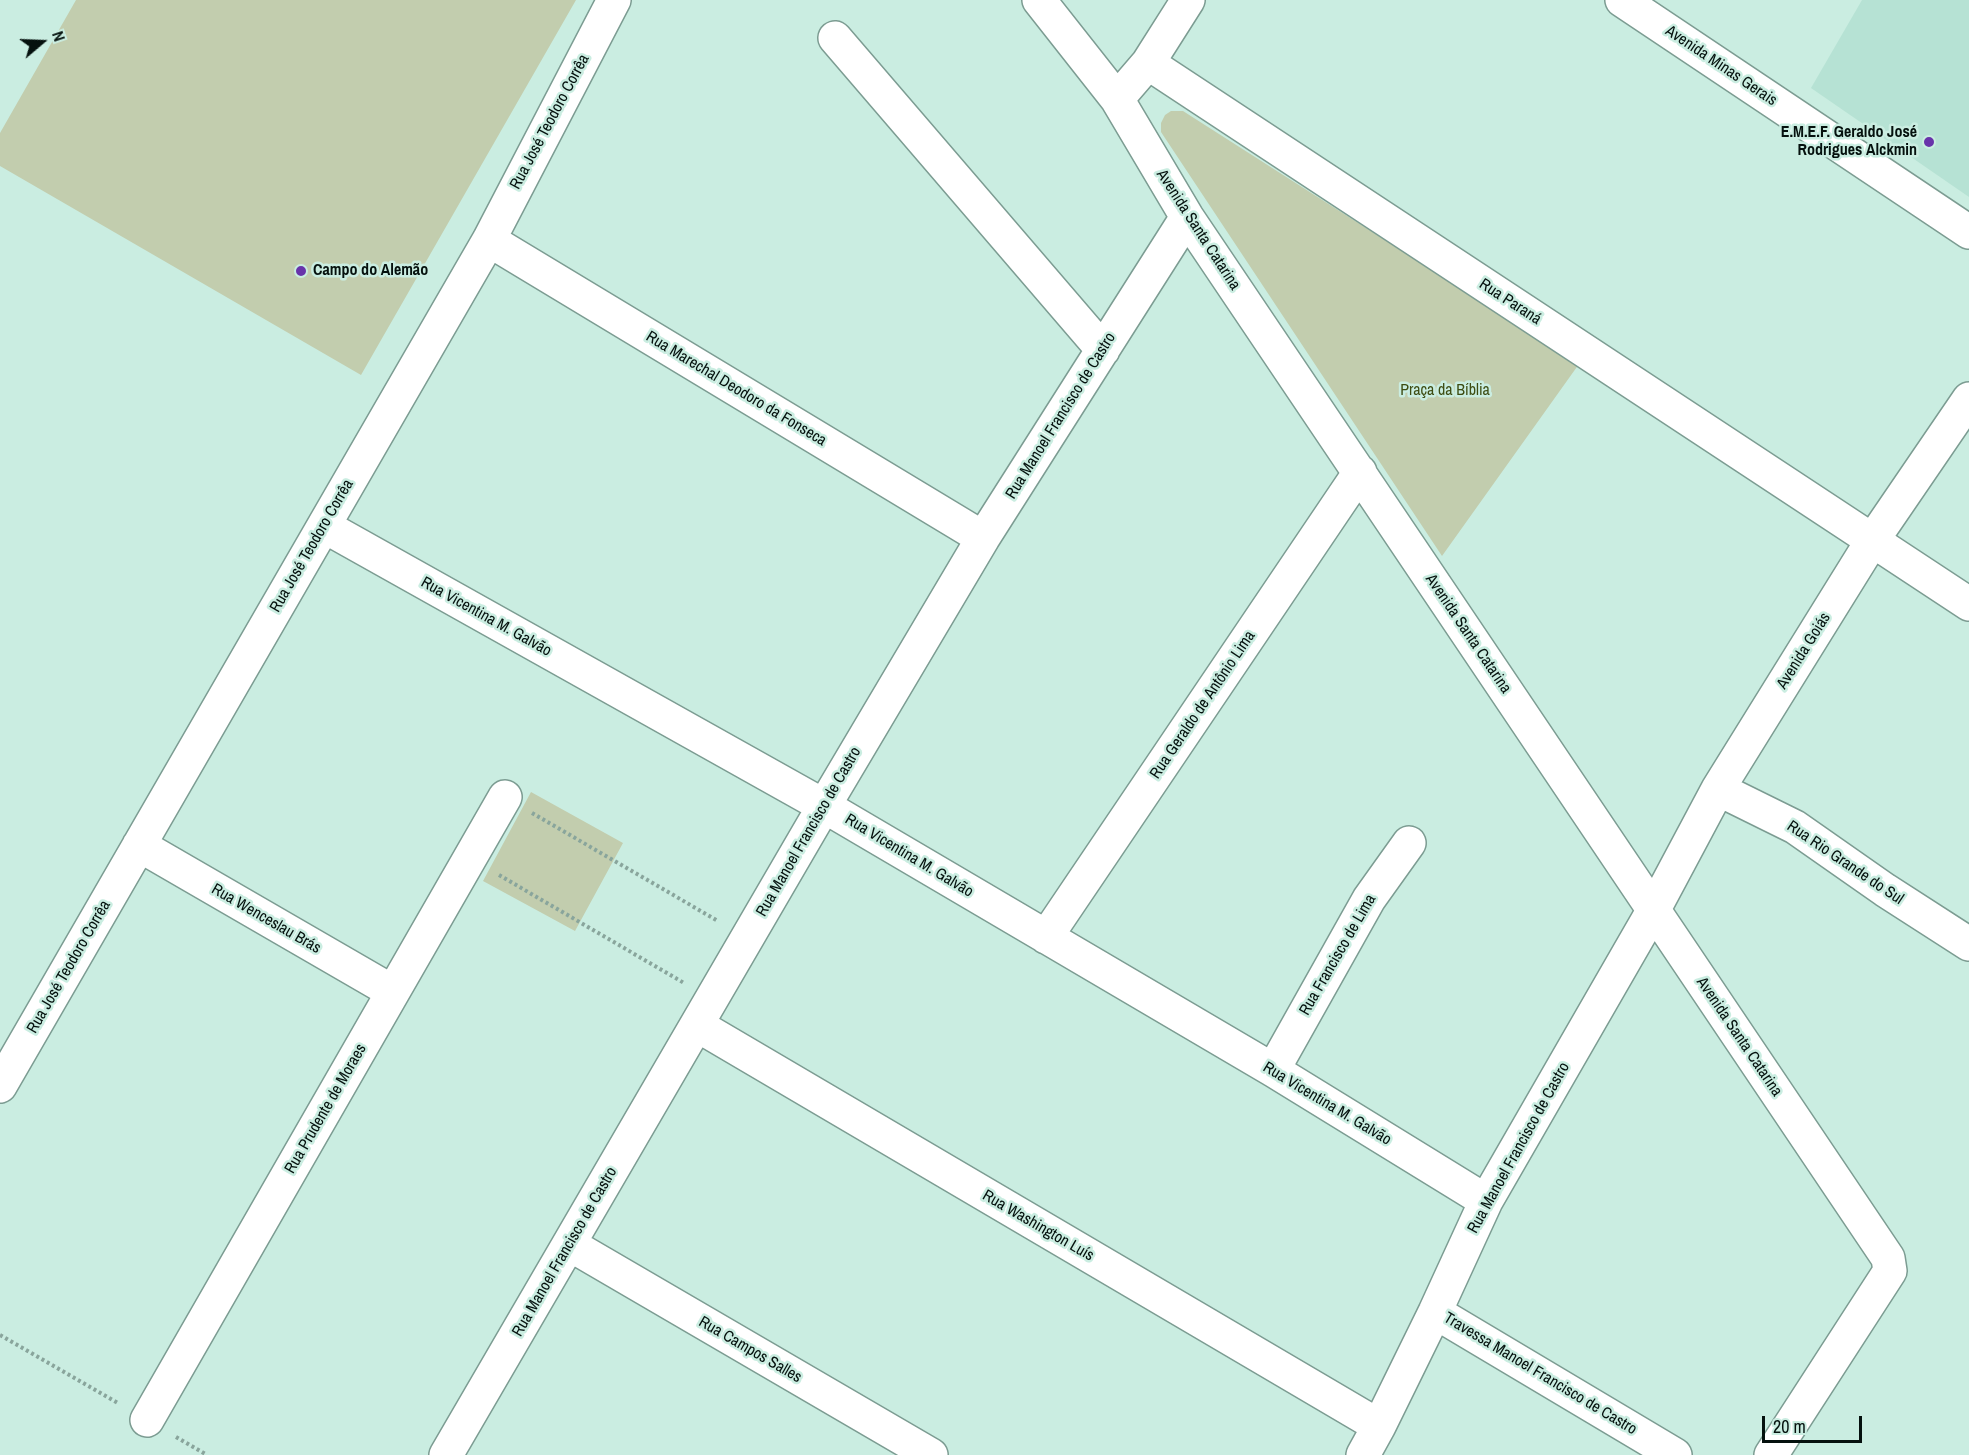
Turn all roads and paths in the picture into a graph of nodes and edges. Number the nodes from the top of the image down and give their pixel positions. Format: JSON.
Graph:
{"nodes":[{"id":1,"x":614,"y":0,"type":"edge"},
{"id":2,"x":1039,"y":0,"type":"edge"},
{"id":3,"x":1188,"y":0,"type":"edge"},
{"id":4,"x":1622,"y":0,"type":"edge"},
{"id":5,"x":835,"y":38,"type":"dead end"},
{"id":6,"x":1148,"y":63,"type":"junction"},
{"id":7,"x":1117,"y":99,"type":"junction"},
{"id":8,"x":1187,"y":217,"type":"junction"},
{"id":9,"x":1969,"y":232,"type":"edge"},
{"id":10,"x":489,"y":240,"type":"junction"},
{"id":11,"x":1102,"y":350,"type":"junction"},
{"id":12,"x":1969,"y":399,"type":"edge"},
{"id":13,"x":1360,"y":472,"type":"junction"},
{"id":14,"x":324,"y":526,"type":"junction"},
{"id":15,"x":983,"y":538,"type":"junction"},
{"id":16,"x":1872,"y":541,"type":"junction"},
{"id":17,"x":1969,"y":604,"type":"edge"},
{"id":18,"x":1718,"y":789,"type":"junction"},
{"id":19,"x":505,"y":797,"type":"joint"},
{"id":20,"x":824,"y":806,"type":"junction"},
{"id":21,"x":1409,"y":843,"type":"dead end"},
{"id":22,"x":139,"y":845,"type":"junction"},
{"id":23,"x":470,"y":858,"type":"junction"},
{"id":24,"x":1653,"y":911,"type":"junction"},
{"id":25,"x":1046,"y":937,"type":"junction"},
{"id":26,"x":747,"y":938,"type":"junction"},
{"id":27,"x":1969,"y":944,"type":"edge"},
{"id":28,"x":393,"y":992,"type":"junction"},
{"id":29,"x":704,"y":1012,"type":"junction"},
{"id":30,"x":1273,"y":1070,"type":"junction"},
{"id":31,"x":0,"y":1086,"type":"edge"},
{"id":32,"x":1486,"y":1201,"type":"junction"},
{"id":33,"x":569,"y":1244,"type":"junction"},
{"id":34,"x":1435,"y":1312,"type":"junction"},
{"id":35,"x":0,"y":1335,"type":"edge"},
{"id":36,"x":147,"y":1420,"type":"junction"},
{"id":37,"x":1379,"y":1426,"type":"junction"},
{"id":38,"x":207,"y":1455,"type":"edge"},
{"id":39,"x":446,"y":1455,"type":"edge"},
{"id":40,"x":931,"y":1455,"type":"edge"},
{"id":41,"x":1363,"y":1455,"type":"edge"},
{"id":42,"x":1675,"y":1455,"type":"edge"},
{"id":43,"x":1772,"y":1455,"type":"edge"}],
"edges":[{"from":1,"to":10,"type":"street","name":"Rua José Teodoro Corrêa"},
{"from":2,"to":7,"type":"street","name":"Avenida Santa Catarina"},
{"from":3,"to":6,"type":"street"},
{"from":4,"to":9,"type":"street","name":"Avenida Minas Gerais"},
{"from":5,"to":11,"type":"street"},
{"from":6,"to":7,"type":"street"},
{"from":6,"to":16,"type":"street","name":"Rua Paraná"},
{"from":7,"to":8,"type":"street","name":"Avenida Santa Catarina"},
{"from":8,"to":11,"type":"street","name":"Rua Manoel Francisco de Castro"},
{"from":8,"to":13,"type":"street","name":"Avenida Santa Catarina"},
{"from":10,"to":14,"type":"street","name":"Rua José Teodoro Corrêa"},
{"from":10,"to":15,"type":"street","name":"Rua Marechal Deodoro da Fonseca"},
{"from":11,"to":15,"type":"street","name":"Rua Manoel Francisco de Castro"},
{"from":12,"to":16,"type":"street","name":"Avenida Goiás"},
{"from":13,"to":24,"type":"street","name":"Avenida Santa Catarina"},
{"from":13,"to":25,"type":"street","name":"Rua Geraldo de Antônio Lima"},
{"from":14,"to":20,"type":"street","name":"Rua Vicentina M. Galvão"},
{"from":14,"to":22,"type":"street","name":"Rua José Teodoro Corrêa"},
{"from":15,"to":20,"type":"street","name":"Rua Manoel Francisco de Castro"},
{"from":16,"to":17,"type":"street","name":"Rua Paraná"},
{"from":16,"to":18,"type":"street","name":"Avenida Goiás"},
{"from":18,"to":24,"type":"street","name":"Avenida Goiás"},
{"from":18,"to":27,"type":"street","name":"Rua Rio Grande do Sul"},
{"from":19,"to":23,"type":"street","name":"Rua Prudente de Moraes"},
{"from":19,"to":26,"type":"path"},
{"from":20,"to":25,"type":"street","name":"Rua Vicentina M. Galvão"},
{"from":20,"to":26,"type":"street","name":"Rua Manoel Francisco de Castro"},
{"from":21,"to":30,"type":"street","name":"Rua Francisco de Lima"},
{"from":22,"to":28,"type":"street","name":"Rua Wenceslau Brás"},
{"from":22,"to":31,"type":"street","name":"Rua José Teodoro Corrêa"},
{"from":23,"to":28,"type":"street","name":"Rua Prudente de Moraes"},
{"from":23,"to":29,"type":"path"},
{"from":24,"to":32,"type":"street","name":"Rua Manoel Francisco de Castro"},
{"from":24,"to":43,"type":"street","name":"Avenida Santa Catarina"},
{"from":25,"to":30,"type":"street","name":"Rua Vicentina M. Galvão"},
{"from":26,"to":29,"type":"street","name":"Rua Manoel Francisco de Castro"},
{"from":28,"to":36,"type":"street","name":"Rua Prudente de Moraes"},
{"from":29,"to":33,"type":"street","name":"Rua Manoel Francisco de Castro"},
{"from":29,"to":37,"type":"street","name":"Rua Washington Luís"},
{"from":30,"to":32,"type":"street","name":"Rua Vicentina M. Galvão"},
{"from":32,"to":34,"type":"street","name":"Rua Manoel Francisco de Castro"},
{"from":33,"to":39,"type":"street","name":"Rua Manoel Francisco de Castro"},
{"from":33,"to":40,"type":"street","name":"Rua Campos Salles"},
{"from":34,"to":37,"type":"street","name":"Rua Manoel Francisco de Castro"},
{"from":34,"to":42,"type":"street","name":"Travessa Manoel Francisco de Castro"},
{"from":35,"to":36,"type":"path"},
{"from":36,"to":38,"type":"path"},
{"from":37,"to":41,"type":"street","name":"Rua Manoel Francisco de Castro"}]}
